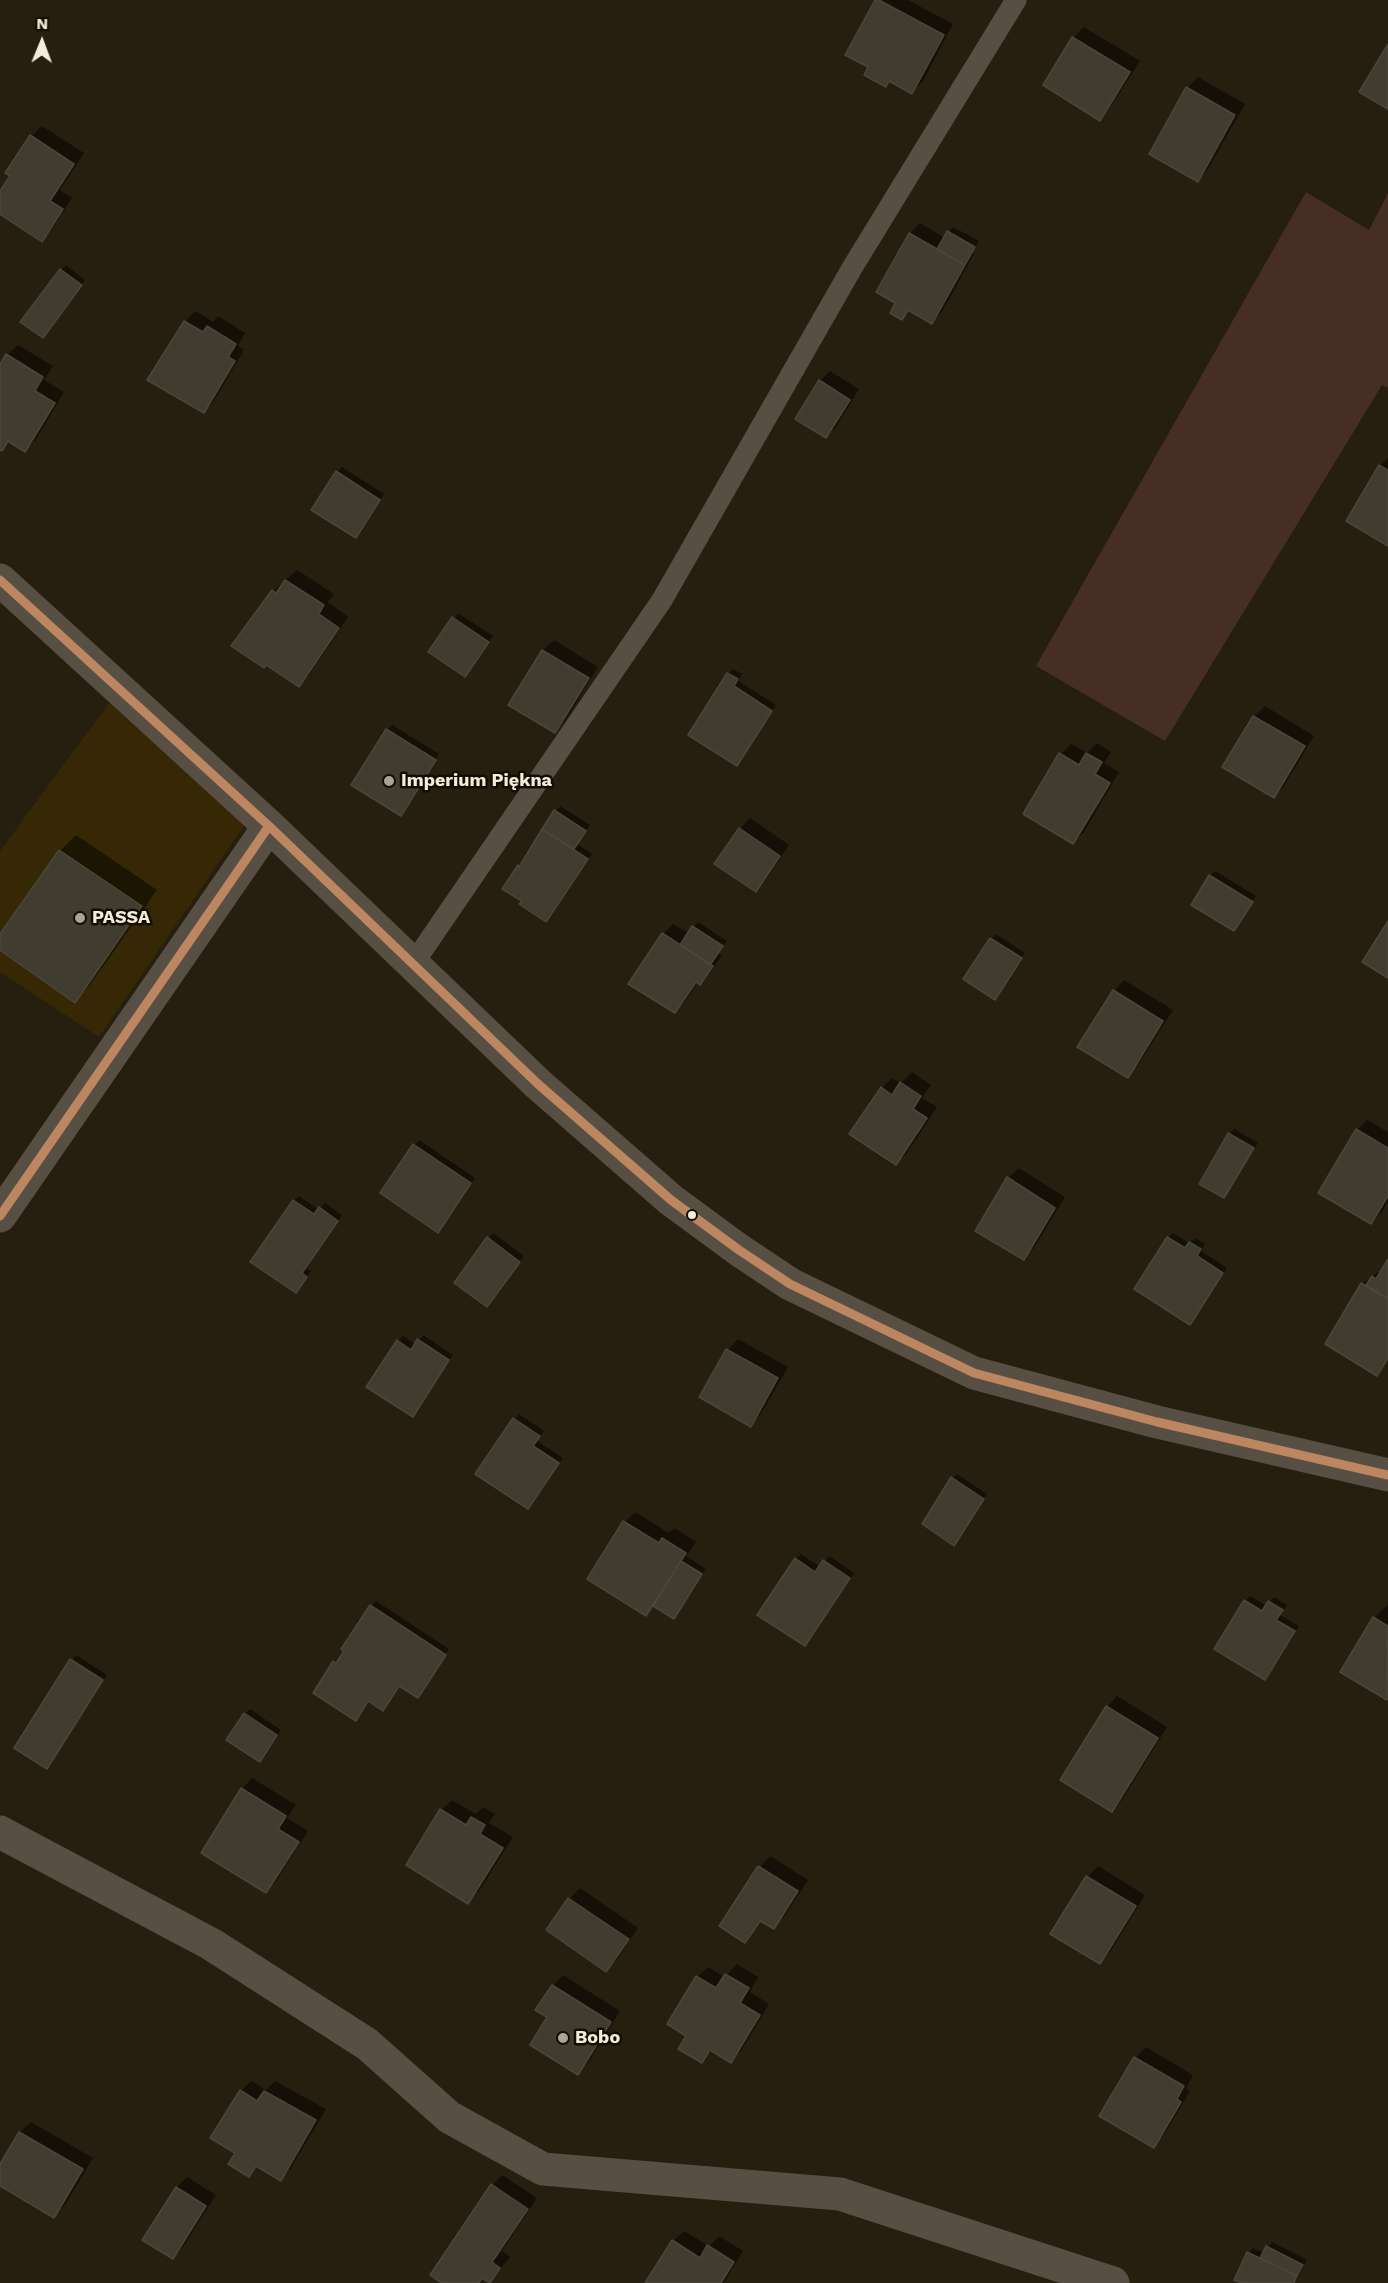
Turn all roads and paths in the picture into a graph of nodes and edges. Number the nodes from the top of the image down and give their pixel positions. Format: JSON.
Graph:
{"nodes":[{"id":1,"x":1016,"y":0,"type":"edge"},
{"id":2,"x":0,"y":580,"type":"edge"},
{"id":3,"x":269,"y":826,"type":"junction"},
{"id":4,"x":413,"y":964,"type":"junction"},
{"id":5,"x":0,"y":1216,"type":"edge"},
{"id":6,"x":1388,"y":1475,"type":"edge"},
{"id":7,"x":0,"y":1832,"type":"edge"},
{"id":8,"x":1113,"y":2283,"type":"edge"}],
"edges":[{"from":1,"to":4,"type":"lane"},
{"from":2,"to":3,"type":"street"},
{"from":3,"to":4,"type":"street"},
{"from":3,"to":5,"type":"street"},
{"from":4,"to":6,"type":"street"},
{"from":7,"to":8,"type":"street"}]}
